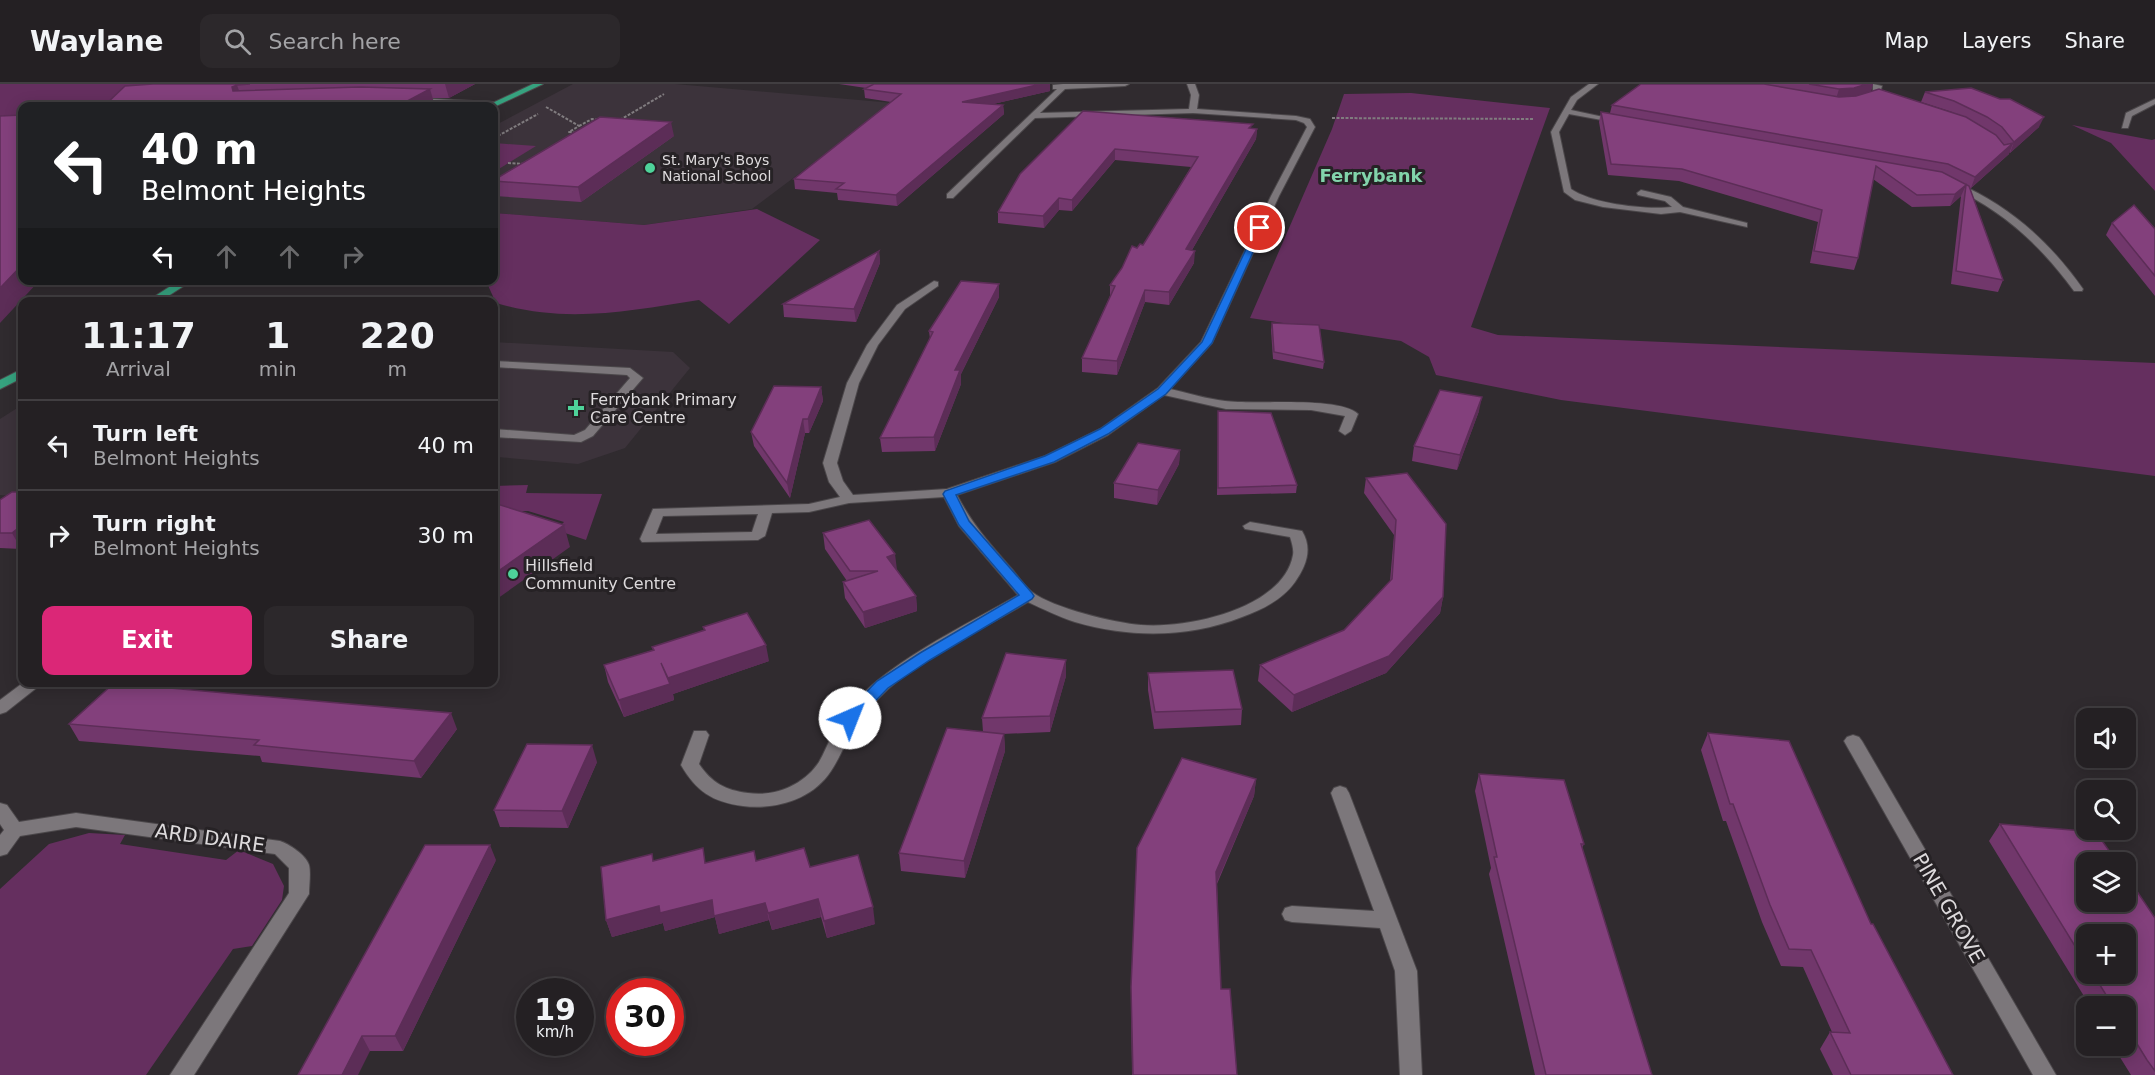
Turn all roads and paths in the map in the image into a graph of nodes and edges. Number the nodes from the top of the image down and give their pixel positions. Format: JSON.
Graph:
{"nodes":[{"id":1,"x":539,"y":84,"type":"edge"},
{"id":2,"x":1125,"y":84,"type":"edge"},
{"id":3,"x":1191,"y":84,"type":"edge"},
{"id":4,"x":1594,"y":84,"type":"edge"},
{"id":5,"x":1877,"y":84,"type":"edge"},
{"id":6,"x":1044,"y":87,"type":"dead end"},
{"id":7,"x":1064,"y":87,"type":"junction"},
{"id":8,"x":664,"y":94,"type":"dead end"},
{"id":9,"x":1875,"y":94,"type":"junction"},
{"id":10,"x":1885,"y":97,"type":"edge"},
{"id":11,"x":401,"y":100,"type":"edge"},
{"id":12,"x":2155,"y":101,"type":"edge"},
{"id":13,"x":448,"y":102,"type":"edge"},
{"id":14,"x":1852,"y":102,"type":"edge"},
{"id":15,"x":498,"y":103,"type":"edge"},
{"id":16,"x":498,"y":104,"type":"edge"},
{"id":17,"x":549,"y":107,"type":"junction"},
{"id":18,"x":1192,"y":111,"type":"junction"},
{"id":19,"x":1568,"y":111,"type":"junction"},
{"id":20,"x":1033,"y":116,"type":"junction"},
{"id":21,"x":601,"y":120,"type":"edge"},
{"id":22,"x":1307,"y":121,"type":"junction"},
{"id":23,"x":1562,"y":121,"type":"junction"},
{"id":24,"x":630,"y":122,"type":"edge"},
{"id":25,"x":1626,"y":122,"type":"edge"},
{"id":26,"x":579,"y":126,"type":"junction"},
{"id":27,"x":2125,"y":126,"type":"dead end"},
{"id":28,"x":579,"y":133,"type":"edge"},
{"id":29,"x":498,"y":136,"type":"edge"},
{"id":30,"x":508,"y":163,"type":"dead end"},
{"id":31,"x":527,"y":164,"type":"edge"},
{"id":32,"x":1948,"y":182,"type":"edge"},
{"id":33,"x":1641,"y":193,"type":"dead end"},
{"id":34,"x":950,"y":196,"type":"dead end"},
{"id":35,"x":1680,"y":209,"type":"junction"},
{"id":36,"x":1744,"y":225,"type":"dead end"},
{"id":37,"x":934,"y":284,"type":"dead end"},
{"id":38,"x":180,"y":285,"type":"edge"},
{"id":39,"x":2078,"y":288,"type":"dead end"},
{"id":40,"x":159,"y":297,"type":"edge"},
{"id":41,"x":498,"y":364,"type":"edge"},
{"id":42,"x":18,"y":375,"type":"edge"},
{"id":43,"x":0,"y":385,"type":"edge"},
{"id":44,"x":1162,"y":391,"type":"junction"},
{"id":45,"x":1345,"y":431,"type":"dead end"},
{"id":46,"x":498,"y":434,"type":"edge"},
{"id":47,"x":949,"y":494,"type":"junction"},
{"id":48,"x":849,"y":499,"type":"junction"},
{"id":49,"x":766,"y":509,"type":"junction"},
{"id":50,"x":1250,"y":526,"type":"dead end"},
{"id":51,"x":1027,"y":596,"type":"junction"},
{"id":52,"x":29,"y":687,"type":"edge"},
{"id":53,"x":0,"y":708,"type":"edge"},
{"id":54,"x":700,"y":735,"type":"dead end"},
{"id":55,"x":1853,"y":741,"type":"dead end"},
{"id":56,"x":1340,"y":793,"type":"dead end"},
{"id":57,"x":0,"y":810,"type":"edge"},
{"id":58,"x":14,"y":830,"type":"junction"},
{"id":59,"x":0,"y":849,"type":"edge"},
{"id":60,"x":1292,"y":914,"type":"dead end"},
{"id":61,"x":1386,"y":920,"type":"junction"},
{"id":62,"x":181,"y":1075,"type":"edge"},
{"id":63,"x":1411,"y":1075,"type":"edge"},
{"id":64,"x":2045,"y":1075,"type":"edge"}],
"edges":[{"from":1,"to":15,"type":"main road"},
{"from":2,"to":7,"type":"street"},
{"from":3,"to":18,"type":"street"},
{"from":4,"to":19,"type":"street"},
{"from":5,"to":9,"type":"street"},
{"from":6,"to":7,"type":"street"},
{"from":7,"to":20,"type":"street"},
{"from":8,"to":24,"type":"path"},
{"from":9,"to":10,"type":"street"},
{"from":9,"to":14,"type":"street"},
{"from":11,"to":13,"type":"street"},
{"from":12,"to":27,"type":"street"},
{"from":16,"to":17,"type":"path"},
{"from":17,"to":26,"type":"path"},
{"from":17,"to":29,"type":"path"},
{"from":18,"to":20,"type":"street"},
{"from":18,"to":22,"type":"street"},
{"from":19,"to":23,"type":"street"},
{"from":19,"to":25,"type":"street"},
{"from":20,"to":34,"type":"street"},
{"from":21,"to":26,"type":"path"},
{"from":22,"to":23,"type":"path"},
{"from":22,"to":44,"type":"street"},
{"from":23,"to":35,"type":"street"},
{"from":26,"to":28,"type":"path"},
{"from":30,"to":31,"type":"path"},
{"from":32,"to":39,"type":"street"},
{"from":33,"to":35,"type":"street"},
{"from":35,"to":36,"type":"street"},
{"from":37,"to":48,"type":"street"},
{"from":38,"to":40,"type":"main road"},
{"from":41,"to":46,"type":"street"},
{"from":42,"to":43,"type":"main road"},
{"from":44,"to":45,"type":"street"},
{"from":44,"to":47,"type":"street"},
{"from":47,"to":48,"type":"street"},
{"from":47,"to":51,"type":"street"},
{"from":48,"to":49,"type":"street"},
{"from":49,"to":49,"type":"street"},
{"from":50,"to":51,"type":"street"},
{"from":51,"to":54,"type":"street"},
{"from":52,"to":53,"type":"street"},
{"from":55,"to":64,"type":"street","name":"PINE GROVE"},
{"from":56,"to":61,"type":"street"},
{"from":57,"to":58,"type":"street"},
{"from":58,"to":59,"type":"street"},
{"from":58,"to":62,"type":"street","name":"ARD DAIRE"},
{"from":60,"to":61,"type":"street"},
{"from":61,"to":63,"type":"street"}]}
